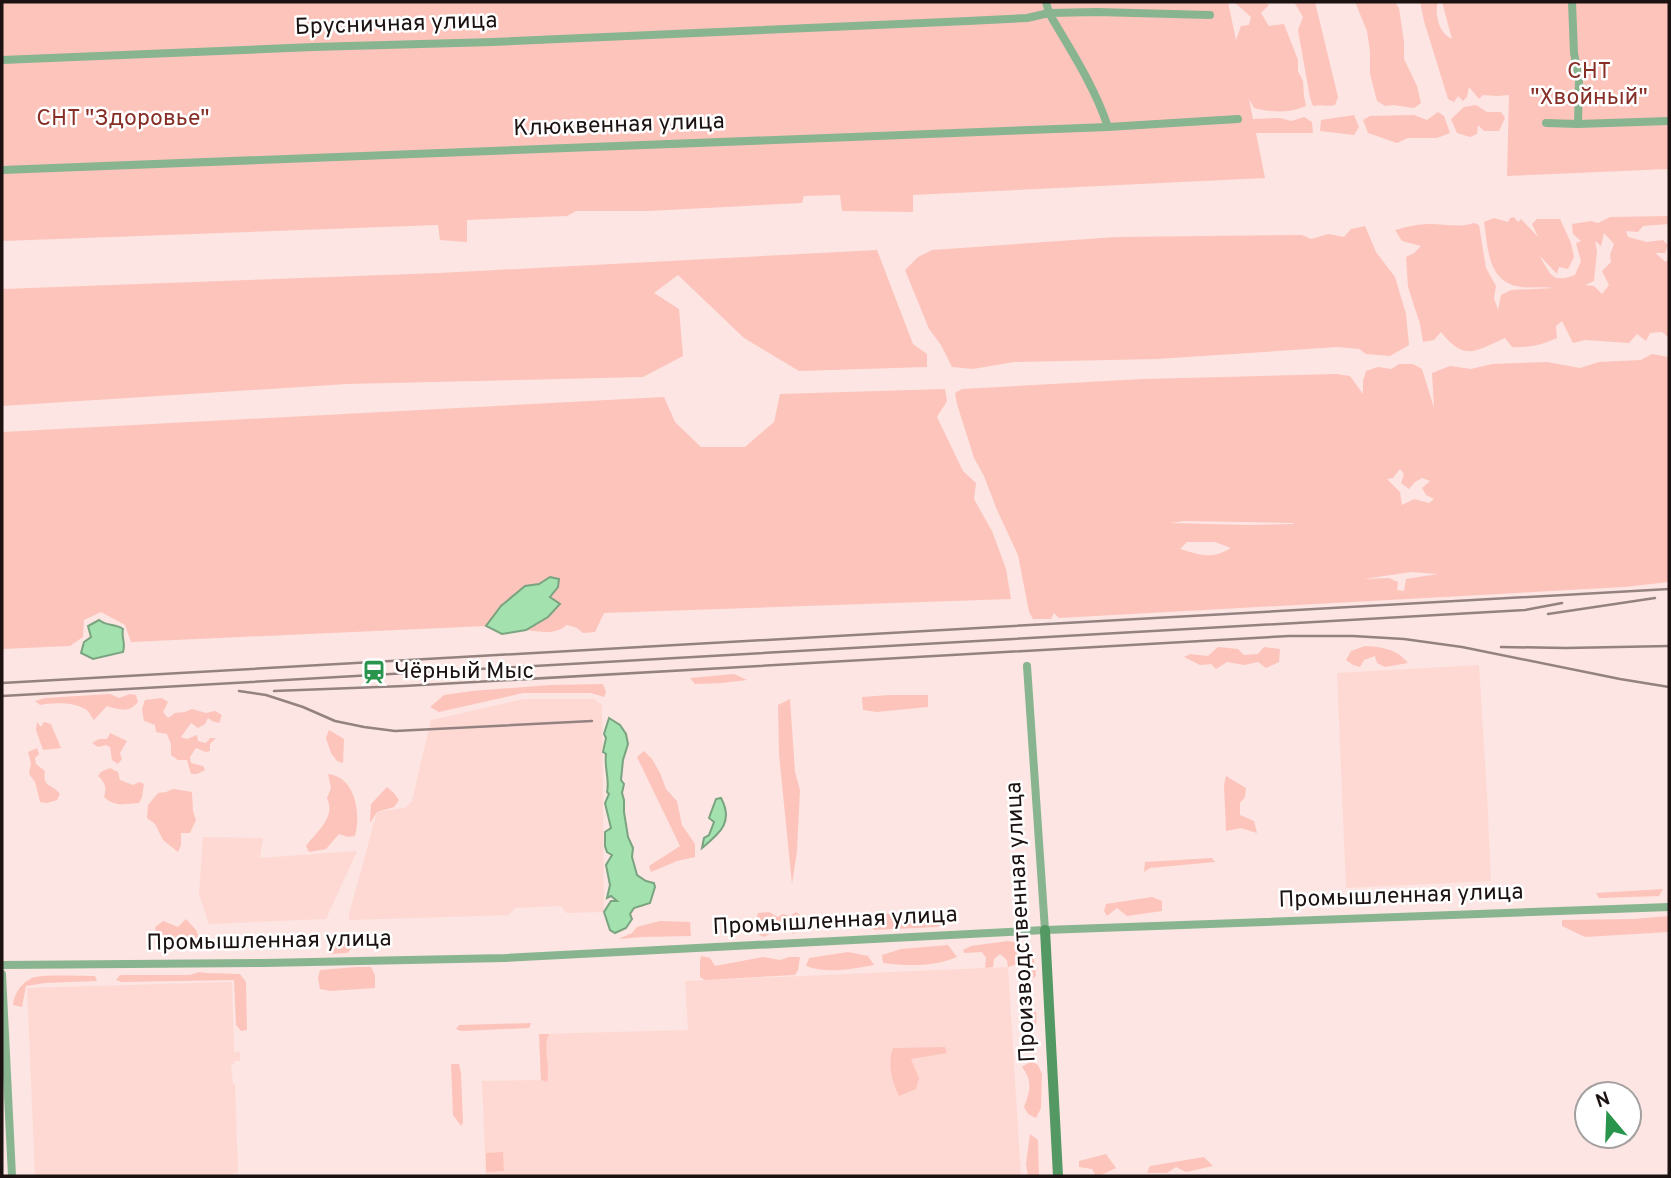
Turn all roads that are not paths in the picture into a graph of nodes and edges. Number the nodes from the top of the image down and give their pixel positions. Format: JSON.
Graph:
{"nodes":[{"id":1,"x":1046,"y":2,"type":"edge"},
{"id":2,"x":1572,"y":2,"type":"edge"},
{"id":3,"x":1049,"y":13,"type":"junction"},
{"id":4,"x":1210,"y":15,"type":"dead end"},
{"id":5,"x":2,"y":60,"type":"edge"},
{"id":6,"x":1238,"y":119,"type":"dead end"},
{"id":7,"x":1669,"y":121,"type":"edge"},
{"id":8,"x":1546,"y":123,"type":"dead end"},
{"id":9,"x":1578,"y":124,"type":"junction"},
{"id":10,"x":1108,"y":127,"type":"junction"},
{"id":11,"x":2,"y":170,"type":"edge"},
{"id":12,"x":1027,"y":666,"type":"dead end"},
{"id":13,"x":1669,"y":907,"type":"edge"},
{"id":14,"x":1045,"y":930,"type":"junction"},
{"id":15,"x":2,"y":965,"type":"edge"},
{"id":16,"x":2,"y":974,"type":"edge"},
{"id":17,"x":12,"y":1176,"type":"edge"},
{"id":18,"x":1058,"y":1176,"type":"edge"}],
"edges":[{"from":1,"to":3,"type":"street"},
{"from":2,"to":9,"type":"street"},
{"from":3,"to":4,"type":"street","name":"Брусничная улица"},
{"from":3,"to":5,"type":"street","name":"Брусничная улица"},
{"from":3,"to":10,"type":"street"},
{"from":6,"to":10,"type":"street","name":"Клюквенная улица"},
{"from":7,"to":9,"type":"street"},
{"from":8,"to":9,"type":"street"},
{"from":10,"to":11,"type":"street","name":"Клюквенная улица"},
{"from":12,"to":14,"type":"street","name":"Производственная улица"},
{"from":13,"to":14,"type":"street","name":"Промышленная улица"},
{"from":14,"to":15,"type":"street","name":"Промышленная улица"},
{"from":14,"to":18,"type":"street","name":"Производственная улица"},
{"from":16,"to":17,"type":"street"}]}
